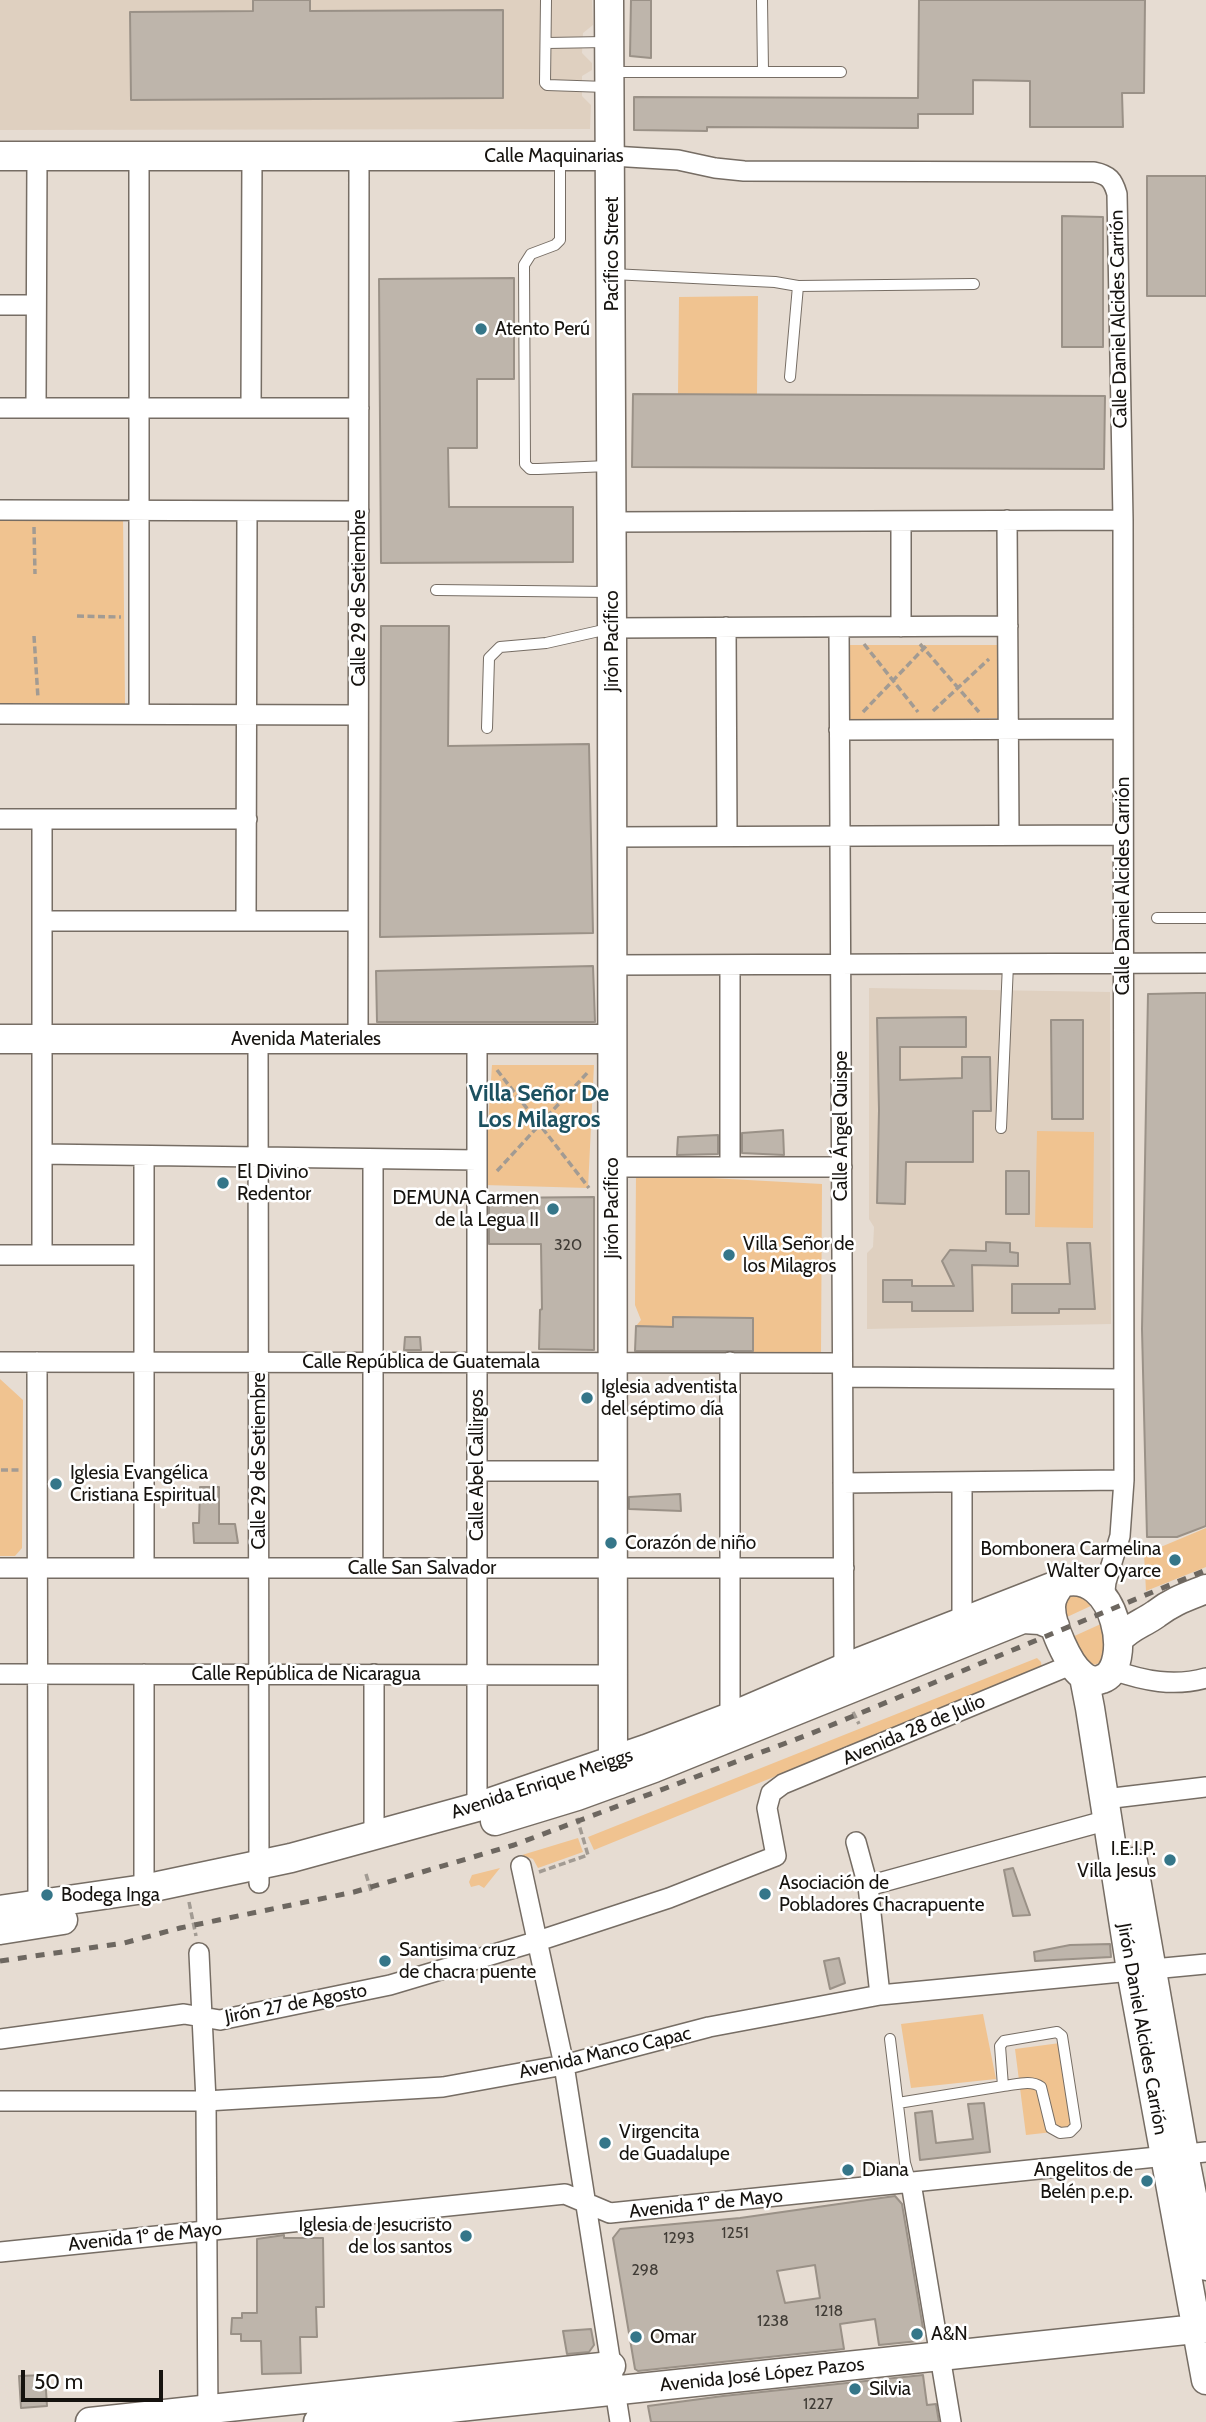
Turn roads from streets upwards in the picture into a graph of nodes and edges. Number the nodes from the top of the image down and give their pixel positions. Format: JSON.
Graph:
{"nodes":[{"id":1,"x":610,"y":0,"type":"edge"},
{"id":2,"x":0,"y":156,"type":"edge"},
{"id":3,"x":37,"y":156,"type":"junction"},
{"id":4,"x":139,"y":156,"type":"junction"},
{"id":5,"x":252,"y":156,"type":"junction"},
{"id":6,"x":359,"y":156,"type":"junction"},
{"id":7,"x":612,"y":156,"type":"junction"},
{"id":8,"x":1106,"y":174,"type":"joint"},
{"id":9,"x":0,"y":305,"type":"edge"},
{"id":10,"x":36,"y":305,"type":"junction"},
{"id":11,"x":0,"y":408,"type":"edge"},
{"id":12,"x":36,"y":408,"type":"junction"},
{"id":13,"x":139,"y":408,"type":"junction"},
{"id":14,"x":251,"y":408,"type":"junction"},
{"id":15,"x":359,"y":408,"type":"junction"},
{"id":16,"x":612,"y":466,"type":"joint"},
{"id":17,"x":0,"y":510,"type":"edge"},
{"id":18,"x":139,"y":511,"type":"junction"},
{"id":19,"x":247,"y":511,"type":"junction"},
{"id":20,"x":359,"y":511,"type":"junction"},
{"id":21,"x":1007,"y":520,"type":"junction"},
{"id":22,"x":1123,"y":520,"type":"junction"},
{"id":23,"x":901,"y":521,"type":"junction"},
{"id":24,"x":612,"y":522,"type":"junction"},
{"id":25,"x":726,"y":627,"type":"junction"},
{"id":26,"x":845,"y":627,"type":"junction"},
{"id":27,"x":905,"y":627,"type":"junction"},
{"id":28,"x":612,"y":628,"type":"junction"},
{"id":29,"x":1008,"y":634,"type":"junction"},
{"id":30,"x":0,"y":714,"type":"edge"},
{"id":31,"x":139,"y":714,"type":"junction"},
{"id":32,"x":247,"y":715,"type":"junction"},
{"id":33,"x":358,"y":715,"type":"junction"},
{"id":34,"x":1001,"y":729,"type":"junction"},
{"id":35,"x":1123,"y":729,"type":"junction"},
{"id":36,"x":841,"y":730,"type":"junction"},
{"id":37,"x":0,"y":819,"type":"edge"},
{"id":38,"x":42,"y":819,"type":"junction"},
{"id":39,"x":247,"y":819,"type":"junction"},
{"id":40,"x":1009,"y":835,"type":"junction"},
{"id":41,"x":1122,"y":835,"type":"junction"},
{"id":42,"x":727,"y":836,"type":"junction"},
{"id":43,"x":840,"y":836,"type":"junction"},
{"id":44,"x":612,"y":837,"type":"junction"},
{"id":45,"x":43,"y":920,"type":"junction"},
{"id":46,"x":246,"y":921,"type":"junction"},
{"id":47,"x":358,"y":921,"type":"junction"},
{"id":48,"x":1123,"y":963,"type":"junction"},
{"id":49,"x":1206,"y":963,"type":"edge"},
{"id":50,"x":612,"y":965,"type":"junction"},
{"id":51,"x":730,"y":965,"type":"junction"},
{"id":52,"x":840,"y":965,"type":"junction"},
{"id":53,"x":0,"y":1039,"type":"edge"},
{"id":54,"x":42,"y":1039,"type":"junction"},
{"id":55,"x":258,"y":1039,"type":"junction"},
{"id":56,"x":358,"y":1039,"type":"junction"},
{"id":57,"x":477,"y":1039,"type":"junction"},
{"id":58,"x":603,"y":1039,"type":"junction"},
{"id":59,"x":43,"y":1154,"type":"junction"},
{"id":60,"x":144,"y":1156,"type":"junction"},
{"id":61,"x":259,"y":1157,"type":"junction"},
{"id":62,"x":373,"y":1159,"type":"junction"},
{"id":63,"x":477,"y":1160,"type":"junction"},
{"id":64,"x":730,"y":1167,"type":"junction"},
{"id":65,"x":842,"y":1167,"type":"junction"},
{"id":66,"x":612,"y":1178,"type":"junction"},
{"id":67,"x":0,"y":1255,"type":"edge"},
{"id":68,"x":42,"y":1255,"type":"junction"},
{"id":69,"x":144,"y":1255,"type":"junction"},
{"id":70,"x":0,"y":1362,"type":"edge"},
{"id":71,"x":37,"y":1362,"type":"junction"},
{"id":72,"x":144,"y":1362,"type":"junction"},
{"id":73,"x":259,"y":1362,"type":"junction"},
{"id":74,"x":373,"y":1362,"type":"junction"},
{"id":75,"x":477,"y":1362,"type":"junction"},
{"id":76,"x":612,"y":1363,"type":"junction"},
{"id":77,"x":730,"y":1363,"type":"junction"},
{"id":78,"x":842,"y":1370,"type":"junction"},
{"id":79,"x":1123,"y":1379,"type":"junction"},
{"id":80,"x":477,"y":1471,"type":"junction"},
{"id":81,"x":612,"y":1471,"type":"junction"},
{"id":82,"x":1124,"y":1480,"type":"junction"},
{"id":83,"x":962,"y":1482,"type":"junction"},
{"id":84,"x":843,"y":1483,"type":"junction"},
{"id":85,"x":0,"y":1568,"type":"edge"},
{"id":86,"x":37,"y":1568,"type":"junction"},
{"id":87,"x":144,"y":1568,"type":"junction"},
{"id":88,"x":259,"y":1568,"type":"junction"},
{"id":89,"x":373,"y":1568,"type":"junction"},
{"id":90,"x":477,"y":1568,"type":"junction"},
{"id":91,"x":612,"y":1568,"type":"junction"},
{"id":92,"x":730,"y":1568,"type":"junction"},
{"id":93,"x":844,"y":1568,"type":"junction"},
{"id":94,"x":1062,"y":1583,"type":"junction"},
{"id":95,"x":1206,"y":1588,"type":"edge"},
{"id":96,"x":1165,"y":1605,"type":"junction"},
{"id":97,"x":1108,"y":1606,"type":"junction"},
{"id":98,"x":1020,"y":1610,"type":"junction"},
{"id":99,"x":962,"y":1622,"type":"junction"},
{"id":100,"x":1055,"y":1626,"type":"junction"},
{"id":101,"x":1119,"y":1639,"type":"junction"},
{"id":102,"x":844,"y":1668,"type":"junction"},
{"id":103,"x":1094,"y":1672,"type":"junction"},
{"id":104,"x":0,"y":1674,"type":"edge"},
{"id":105,"x":37,"y":1674,"type":"junction"},
{"id":106,"x":144,"y":1674,"type":"junction"},
{"id":107,"x":259,"y":1674,"type":"junction"},
{"id":108,"x":374,"y":1674,"type":"junction"},
{"id":109,"x":477,"y":1675,"type":"junction"},
{"id":110,"x":613,"y":1675,"type":"junction"},
{"id":111,"x":1206,"y":1678,"type":"edge"},
{"id":112,"x":730,"y":1717,"type":"junction"},
{"id":113,"x":616,"y":1771,"type":"junction"},
{"id":114,"x":1206,"y":1787,"type":"edge"},
{"id":115,"x":1111,"y":1805,"type":"junction"},
{"id":116,"x":477,"y":1807,"type":"junction"},
{"id":117,"x":767,"y":1808,"type":"joint"},
{"id":118,"x":374,"y":1835,"type":"junction"},
{"id":119,"x":856,"y":1842,"type":"dead end"},
{"id":120,"x":522,"y":1871,"type":"road end"},
{"id":121,"x":259,"y":1874,"type":"junction"},
{"id":122,"x":868,"y":1886,"type":"junction"},
{"id":123,"x":144,"y":1889,"type":"junction"},
{"id":124,"x":37,"y":1905,"type":"junction"},
{"id":125,"x":0,"y":1909,"type":"edge"},
{"id":126,"x":0,"y":1930,"type":"edge"},
{"id":127,"x":538,"y":1941,"type":"junction"},
{"id":128,"x":199,"y":1953,"type":"road end"},
{"id":129,"x":1206,"y":1964,"type":"edge"},
{"id":130,"x":1142,"y":1969,"type":"junction"},
{"id":131,"x":880,"y":1995,"type":"junction"},
{"id":132,"x":204,"y":2018,"type":"junction"},
{"id":133,"x":0,"y":2039,"type":"edge"},
{"id":134,"x":564,"y":2065,"type":"junction"},
{"id":135,"x":0,"y":2101,"type":"edge"},
{"id":136,"x":206,"y":2102,"type":"junction"},
{"id":137,"x":1184,"y":2154,"type":"edge"},
{"id":138,"x":911,"y":2183,"type":"junction"},
{"id":139,"x":586,"y":2202,"type":"junction"},
{"id":140,"x":206,"y":2231,"type":"junction"},
{"id":141,"x":0,"y":2252,"type":"edge"},
{"id":142,"x":1206,"y":2266,"type":"edge"},
{"id":143,"x":1202,"y":2329,"type":"edge"},
{"id":144,"x":940,"y":2356,"type":"junction"},
{"id":145,"x":613,"y":2379,"type":"junction"},
{"id":146,"x":1206,"y":2380,"type":"edge"},
{"id":147,"x":208,"y":2416,"type":"edge"},
{"id":148,"x":90,"y":2422,"type":"edge"},
{"id":149,"x":318,"y":2422,"type":"edge"},
{"id":150,"x":620,"y":2422,"type":"edge"},
{"id":151,"x":951,"y":2422,"type":"edge"}],
"edges":[{"from":1,"to":7,"type":"street","name":"Pacífico Street"},
{"from":2,"to":3,"type":"street","name":"Calle Maquinarias"},
{"from":3,"to":4,"type":"street","name":"Calle Maquinarias"},
{"from":3,"to":10,"type":"street"},
{"from":4,"to":5,"type":"street","name":"Calle Maquinarias"},
{"from":4,"to":13,"type":"street"},
{"from":5,"to":6,"type":"street","name":"Calle Maquinarias"},
{"from":5,"to":14,"type":"street"},
{"from":6,"to":7,"type":"street","name":"Calle Maquinarias"},
{"from":6,"to":15,"type":"street","name":"Calle 29 de Setiembre"},
{"from":7,"to":8,"type":"street","name":"Calle Maquinarias"},
{"from":7,"to":16,"type":"street","name":"Pacífico Street"},
{"from":8,"to":22,"type":"street","name":"Calle Daniel Alcides Carrión"},
{"from":9,"to":10,"type":"street"},
{"from":10,"to":12,"type":"street"},
{"from":11,"to":12,"type":"street"},
{"from":12,"to":13,"type":"street"},
{"from":13,"to":14,"type":"street"},
{"from":13,"to":18,"type":"street"},
{"from":14,"to":15,"type":"street"},
{"from":15,"to":20,"type":"street","name":"Calle 29 de Setiembre"},
{"from":16,"to":24,"type":"street","name":"Jirón Pacífico"},
{"from":17,"to":18,"type":"street"},
{"from":18,"to":19,"type":"street"},
{"from":18,"to":31,"type":"street"},
{"from":19,"to":20,"type":"street"},
{"from":19,"to":32,"type":"street"},
{"from":20,"to":33,"type":"street","name":"Calle 29 de Setiembre"},
{"from":21,"to":22,"type":"street"},
{"from":21,"to":23,"type":"street"},
{"from":21,"to":29,"type":"street"},
{"from":22,"to":35,"type":"street","name":"Calle Daniel Alcides Carrión"},
{"from":23,"to":24,"type":"street"},
{"from":23,"to":27,"type":"street"},
{"from":24,"to":28,"type":"street","name":"Jirón Pacífico"},
{"from":25,"to":26,"type":"street"},
{"from":25,"to":28,"type":"street"},
{"from":25,"to":42,"type":"street"},
{"from":26,"to":27,"type":"street"},
{"from":26,"to":36,"type":"street","name":"Calle Ángel Quispe"},
{"from":27,"to":29,"type":"street"},
{"from":28,"to":44,"type":"street","name":"Jirón Pacífico"},
{"from":29,"to":34,"type":"street"},
{"from":30,"to":31,"type":"street"},
{"from":31,"to":32,"type":"street"},
{"from":32,"to":33,"type":"street"},
{"from":32,"to":39,"type":"street"},
{"from":33,"to":47,"type":"street","name":"Calle 29 de Setiembre"},
{"from":34,"to":35,"type":"street"},
{"from":34,"to":36,"type":"street"},
{"from":34,"to":40,"type":"street"},
{"from":35,"to":41,"type":"street","name":"Calle Daniel Alcides Carrión"},
{"from":36,"to":43,"type":"street","name":"Calle Ángel Quispe"},
{"from":37,"to":38,"type":"street"},
{"from":38,"to":39,"type":"street"},
{"from":38,"to":45,"type":"street"},
{"from":39,"to":46,"type":"street"},
{"from":40,"to":41,"type":"street"},
{"from":40,"to":43,"type":"street"},
{"from":41,"to":48,"type":"street","name":"Calle Daniel Alcides Carrión"},
{"from":42,"to":43,"type":"street"},
{"from":42,"to":44,"type":"street"},
{"from":43,"to":52,"type":"street","name":"Calle Ángel Quispe"},
{"from":44,"to":50,"type":"street","name":"Jirón Pacífico"},
{"from":45,"to":46,"type":"street"},
{"from":45,"to":54,"type":"street"},
{"from":46,"to":47,"type":"street"},
{"from":47,"to":56,"type":"street","name":"Calle 29 de Setiembre"},
{"from":48,"to":49,"type":"street"},
{"from":48,"to":52,"type":"street"},
{"from":48,"to":79,"type":"street","name":"Calle Daniel Alcides Carrión"},
{"from":50,"to":51,"type":"street"},
{"from":50,"to":58,"type":"street","name":"Jirón Pacífico"},
{"from":51,"to":52,"type":"street"},
{"from":51,"to":64,"type":"street"},
{"from":52,"to":65,"type":"street","name":"Calle Ángel Quispe"},
{"from":53,"to":54,"type":"street","name":"Avenida Materiales"},
{"from":54,"to":55,"type":"street","name":"Avenida Materiales"},
{"from":54,"to":59,"type":"street"},
{"from":55,"to":56,"type":"street","name":"Avenida Materiales"},
{"from":55,"to":61,"type":"street","name":"Calle 29 de Setiembre"},
{"from":56,"to":57,"type":"street","name":"Avenida Materiales"},
{"from":57,"to":58,"type":"street","name":"Avenida Materiales"},
{"from":57,"to":63,"type":"street","name":"Calle Abel Callirgos"},
{"from":58,"to":66,"type":"street","name":"Jirón Pacífico"},
{"from":59,"to":60,"type":"street"},
{"from":59,"to":68,"type":"street"},
{"from":60,"to":61,"type":"street"},
{"from":60,"to":69,"type":"street"},
{"from":61,"to":62,"type":"street"},
{"from":61,"to":73,"type":"street","name":"Calle 29 de Setiembre"},
{"from":62,"to":63,"type":"street"},
{"from":62,"to":74,"type":"street"},
{"from":63,"to":75,"type":"street","name":"Calle Abel Callirgos"},
{"from":64,"to":65,"type":"street"},
{"from":64,"to":66,"type":"street"},
{"from":65,"to":78,"type":"street","name":"Calle Ángel Quispe"},
{"from":66,"to":76,"type":"street","name":"Jirón Pacífico"},
{"from":67,"to":68,"type":"street"},
{"from":68,"to":69,"type":"street"},
{"from":69,"to":72,"type":"street"},
{"from":70,"to":71,"type":"street","name":"Calle República de Guatemala"},
{"from":71,"to":72,"type":"street","name":"Calle República de Guatemala"},
{"from":71,"to":86,"type":"street"},
{"from":72,"to":73,"type":"street","name":"Calle República de Guatemala"},
{"from":72,"to":87,"type":"street"},
{"from":73,"to":74,"type":"street","name":"Calle República de Guatemala"},
{"from":73,"to":88,"type":"street","name":"Calle 29 de Setiembre"},
{"from":74,"to":75,"type":"street","name":"Calle República de Guatemala"},
{"from":74,"to":89,"type":"street"},
{"from":75,"to":76,"type":"street","name":"Calle República de Guatemala"},
{"from":75,"to":80,"type":"street","name":"Calle Abel Callirgos"},
{"from":76,"to":77,"type":"street","name":"Calle República de Guatemala"},
{"from":76,"to":81,"type":"street","name":"Jirón Pacífico"},
{"from":77,"to":78,"type":"street","name":"Calle República de Guatemala"},
{"from":77,"to":92,"type":"street"},
{"from":78,"to":79,"type":"street","name":"Calle República de Guatemala"},
{"from":78,"to":84,"type":"street","name":"Calle Ángel Quispe"},
{"from":79,"to":82,"type":"street","name":"Calle Daniel Alcides Carrión"},
{"from":80,"to":81,"type":"street"},
{"from":80,"to":90,"type":"street","name":"Calle Abel Callirgos"},
{"from":81,"to":91,"type":"street","name":"Jirón Pacífico"},
{"from":82,"to":83,"type":"street"},
{"from":82,"to":97,"type":"street","name":"Calle Daniel Alcides Carrión"},
{"from":83,"to":84,"type":"street"},
{"from":83,"to":99,"type":"street"},
{"from":84,"to":93,"type":"street","name":"Calle Ángel Quispe"},
{"from":85,"to":86,"type":"street","name":"Calle San Salvador"},
{"from":86,"to":87,"type":"street","name":"Calle San Salvador"},
{"from":86,"to":105,"type":"street"},
{"from":87,"to":88,"type":"street","name":"Calle San Salvador"},
{"from":88,"to":89,"type":"street","name":"Calle San Salvador"},
{"from":88,"to":107,"type":"street","name":"Calle 29 de Setiembre"},
{"from":89,"to":90,"type":"street","name":"Calle San Salvador"},
{"from":90,"to":91,"type":"street","name":"Calle San Salvador"},
{"from":90,"to":109,"type":"street","name":"Calle Abel Callirgos"},
{"from":91,"to":92,"type":"street","name":"Calle San Salvador"},
{"from":91,"to":110,"type":"street","name":"Jirón Pacífico"},
{"from":92,"to":93,"type":"street","name":"Calle San Salvador"},
{"from":92,"to":112,"type":"street"},
{"from":93,"to":102,"type":"street","name":"Calle Ángel Quispe"},
{"from":94,"to":97,"type":"street"},
{"from":94,"to":98,"type":"street","name":"Avenida Enrique Meiggs"},
{"from":94,"to":100,"type":"street"},
{"from":95,"to":96,"type":"street"},
{"from":96,"to":97,"type":"street"},
{"from":96,"to":101,"type":"street"},
{"from":97,"to":101,"type":"street"},
{"from":98,"to":99,"type":"street","name":"Avenida Enrique Meiggs"},
{"from":98,"to":100,"type":"street"},
{"from":98,"to":113,"type":"street","name":"Avenida Enrique Meiggs"},
{"from":99,"to":102,"type":"street","name":"Avenida Enrique Meiggs"},
{"from":100,"to":103,"type":"street"},
{"from":101,"to":103,"type":"street","name":"Jirón Daniel Alcides Carrión"},
{"from":102,"to":112,"type":"street","name":"Avenida Enrique Meiggs"},
{"from":103,"to":111,"type":"street"},
{"from":103,"to":115,"type":"street","name":"Jirón Daniel Alcides Carrión"},
{"from":103,"to":117,"type":"street","name":"Avenida 28 de Julio"},
{"from":104,"to":105,"type":"street","name":"Calle República de Nicaragua"},
{"from":105,"to":106,"type":"street","name":"Calle República de Nicaragua"},
{"from":105,"to":124,"type":"street"},
{"from":106,"to":107,"type":"street","name":"Calle República de Nicaragua"},
{"from":106,"to":123,"type":"street"},
{"from":107,"to":108,"type":"street","name":"Calle República de Nicaragua"},
{"from":107,"to":121,"type":"street","name":"Calle 29 de Setiembre"},
{"from":108,"to":109,"type":"street","name":"Calle República de Nicaragua"},
{"from":108,"to":118,"type":"street"},
{"from":109,"to":110,"type":"street","name":"Calle República de Nicaragua"},
{"from":109,"to":116,"type":"street","name":"Calle Abel Callirgos"},
{"from":110,"to":113,"type":"street","name":"Jirón Pacífico"},
{"from":112,"to":113,"type":"street","name":"Avenida Enrique Meiggs"},
{"from":113,"to":116,"type":"street","name":"Avenida Enrique Meiggs"},
{"from":113,"to":121,"type":"street","name":"Avenida Enrique Meiggs"},
{"from":114,"to":115,"type":"street"},
{"from":115,"to":122,"type":"street"},
{"from":115,"to":130,"type":"street","name":"Jirón Daniel Alcides Carrión"},
{"from":116,"to":118,"type":"street","name":"Avenida Enrique Meiggs"},
{"from":117,"to":127,"type":"street","name":"Jirón 27 de Agosto"},
{"from":118,"to":121,"type":"street","name":"Avenida Enrique Meiggs"},
{"from":119,"to":122,"type":"street"},
{"from":120,"to":127,"type":"street"},
{"from":121,"to":123,"type":"street","name":"Avenida Enrique Meiggs"},
{"from":121,"to":126,"type":"street","name":"Avenida Enrique Meiggs"},
{"from":122,"to":131,"type":"street"},
{"from":123,"to":124,"type":"street","name":"Avenida Enrique Meiggs"},
{"from":124,"to":125,"type":"street","name":"Avenida Enrique Meiggs"},
{"from":127,"to":132,"type":"street","name":"Jirón 27 de Agosto"},
{"from":127,"to":134,"type":"street"},
{"from":128,"to":132,"type":"street"},
{"from":129,"to":130,"type":"street","name":"Avenida Manco Capac"},
{"from":130,"to":131,"type":"street","name":"Avenida Manco Capac"},
{"from":130,"to":137,"type":"street","name":"Jirón Daniel Alcides Carrión"},
{"from":131,"to":134,"type":"street","name":"Avenida Manco Capac"},
{"from":132,"to":133,"type":"street","name":"Jirón 27 de Agosto"},
{"from":132,"to":136,"type":"street"},
{"from":134,"to":136,"type":"street","name":"Avenida Manco Capac"},
{"from":134,"to":139,"type":"street"},
{"from":135,"to":136,"type":"street","name":"Avenida Manco Capac"},
{"from":136,"to":140,"type":"street"},
{"from":137,"to":138,"type":"street","name":"Avenida 1º de Mayo"},
{"from":137,"to":142,"type":"street","name":"Jirón Daniel Alcides Carrión"},
{"from":137,"to":143,"type":"street","name":"Jirón Daniel Alcides Carrión"},
{"from":138,"to":139,"type":"street","name":"Avenida 1º de Mayo"},
{"from":138,"to":144,"type":"street"},
{"from":139,"to":140,"type":"street","name":"Avenida 1º de Mayo"},
{"from":139,"to":145,"type":"street"},
{"from":140,"to":141,"type":"street","name":"Avenida 1º de Mayo"},
{"from":140,"to":147,"type":"street"},
{"from":143,"to":144,"type":"street","name":"Avenida José López Pazos"},
{"from":143,"to":146,"type":"street","name":"Jirón Daniel Alcides Carrión"},
{"from":144,"to":145,"type":"street","name":"Avenida José López Pazos"},
{"from":144,"to":151,"type":"street"},
{"from":145,"to":147,"type":"street","name":"Avenida José López Pazos"},
{"from":145,"to":149,"type":"street","name":"Avenida José López Pazos"},
{"from":145,"to":150,"type":"street"},
{"from":147,"to":148,"type":"street","name":"Avenida José López Pazos"}]}
